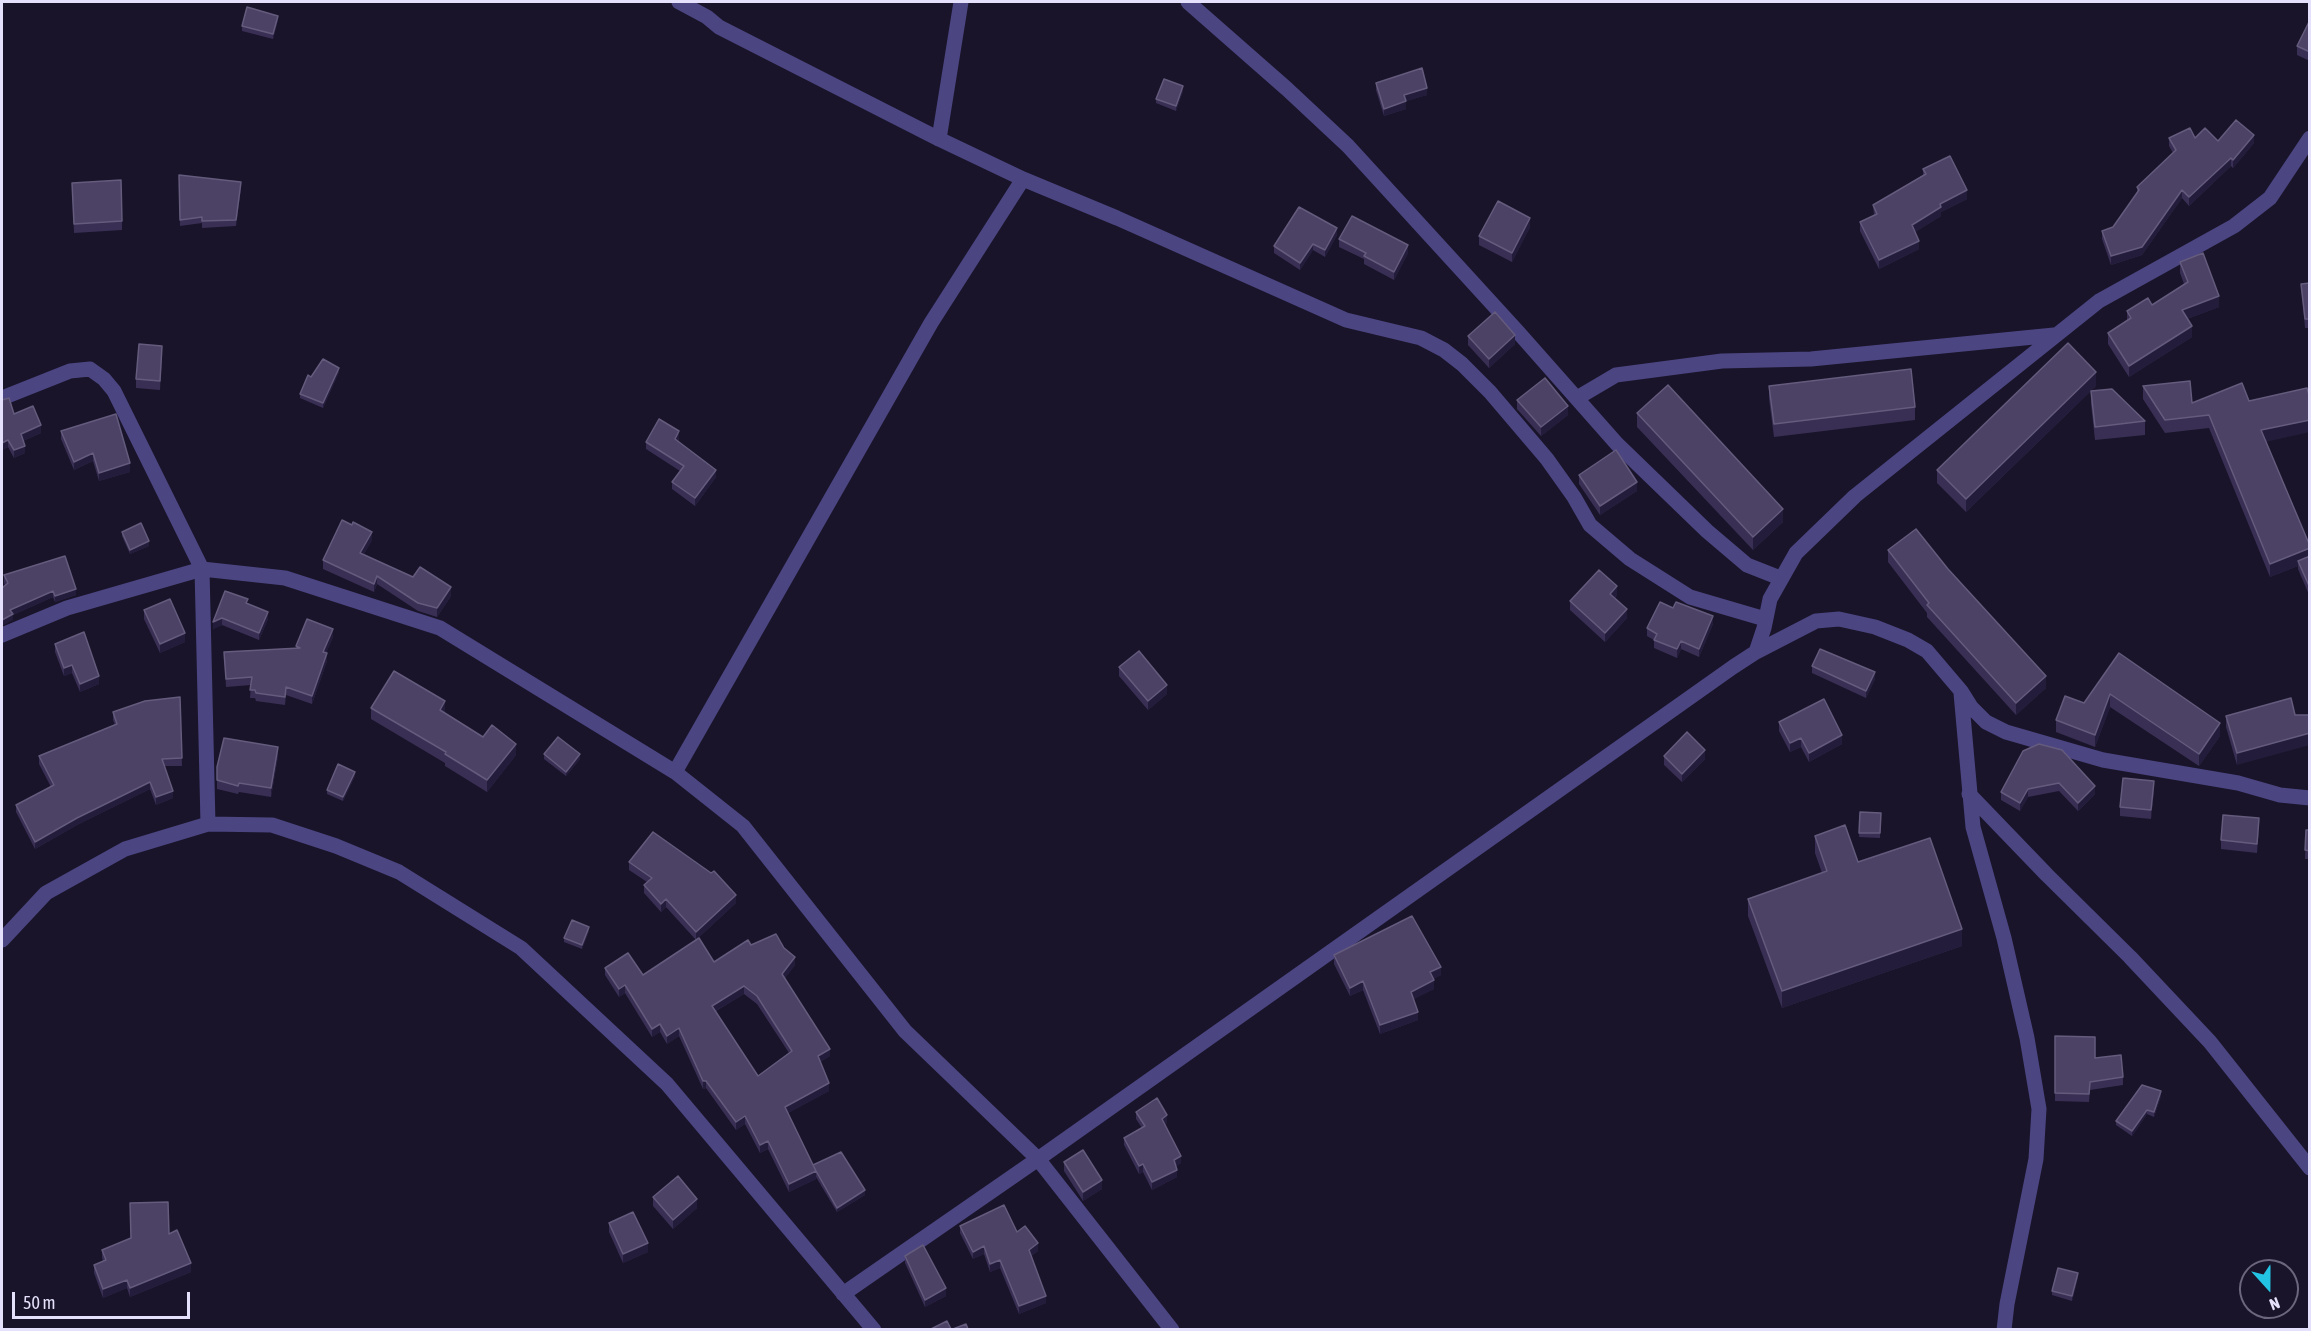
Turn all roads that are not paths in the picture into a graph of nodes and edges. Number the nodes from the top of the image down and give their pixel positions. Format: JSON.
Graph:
{"nodes":[{"id":1,"x":679,"y":2,"type":"edge"},
{"id":2,"x":961,"y":2,"type":"edge"},
{"id":3,"x":1188,"y":2,"type":"edge"},
{"id":4,"x":2310,"y":138,"type":"edge"},
{"id":5,"x":939,"y":139,"type":"junction"},
{"id":6,"x":1023,"y":179,"type":"junction"},
{"id":7,"x":2055,"y":335,"type":"junction"},
{"id":8,"x":2,"y":398,"type":"edge"},
{"id":9,"x":1577,"y":398,"type":"junction"},
{"id":10,"x":202,"y":569,"type":"junction"},
{"id":11,"x":1780,"y":578,"type":"junction"},
{"id":12,"x":1765,"y":619,"type":"junction"},
{"id":13,"x":2,"y":635,"type":"edge"},
{"id":14,"x":1756,"y":652,"type":"junction"},
{"id":15,"x":1961,"y":691,"type":"junction"},
{"id":16,"x":675,"y":772,"type":"junction"},
{"id":17,"x":1969,"y":794,"type":"junction"},
{"id":18,"x":2310,"y":798,"type":"edge"},
{"id":19,"x":208,"y":824,"type":"junction"},
{"id":20,"x":2,"y":940,"type":"edge"},
{"id":21,"x":1038,"y":1159,"type":"junction"},
{"id":22,"x":2310,"y":1168,"type":"edge"},
{"id":23,"x":843,"y":1294,"type":"junction"},
{"id":24,"x":874,"y":1329,"type":"edge"},
{"id":25,"x":1172,"y":1329,"type":"edge"},
{"id":26,"x":2004,"y":1329,"type":"edge"}],
"edges":[{"from":1,"to":5,"type":"street"},
{"from":2,"to":5,"type":"street"},
{"from":3,"to":9,"type":"street"},
{"from":4,"to":7,"type":"street"},
{"from":5,"to":6,"type":"street"},
{"from":6,"to":12,"type":"street"},
{"from":6,"to":16,"type":"street"},
{"from":7,"to":9,"type":"street"},
{"from":7,"to":11,"type":"street"},
{"from":8,"to":10,"type":"street"},
{"from":9,"to":11,"type":"street"},
{"from":10,"to":13,"type":"street"},
{"from":10,"to":16,"type":"street"},
{"from":10,"to":19,"type":"street"},
{"from":11,"to":12,"type":"street"},
{"from":12,"to":14,"type":"street"},
{"from":14,"to":15,"type":"street"},
{"from":14,"to":21,"type":"street"},
{"from":15,"to":17,"type":"street"},
{"from":15,"to":18,"type":"street"},
{"from":16,"to":21,"type":"street"},
{"from":17,"to":22,"type":"street"},
{"from":17,"to":26,"type":"street"},
{"from":19,"to":20,"type":"street"},
{"from":19,"to":23,"type":"street"},
{"from":21,"to":23,"type":"street"},
{"from":21,"to":25,"type":"street"},
{"from":23,"to":24,"type":"street"}]}
